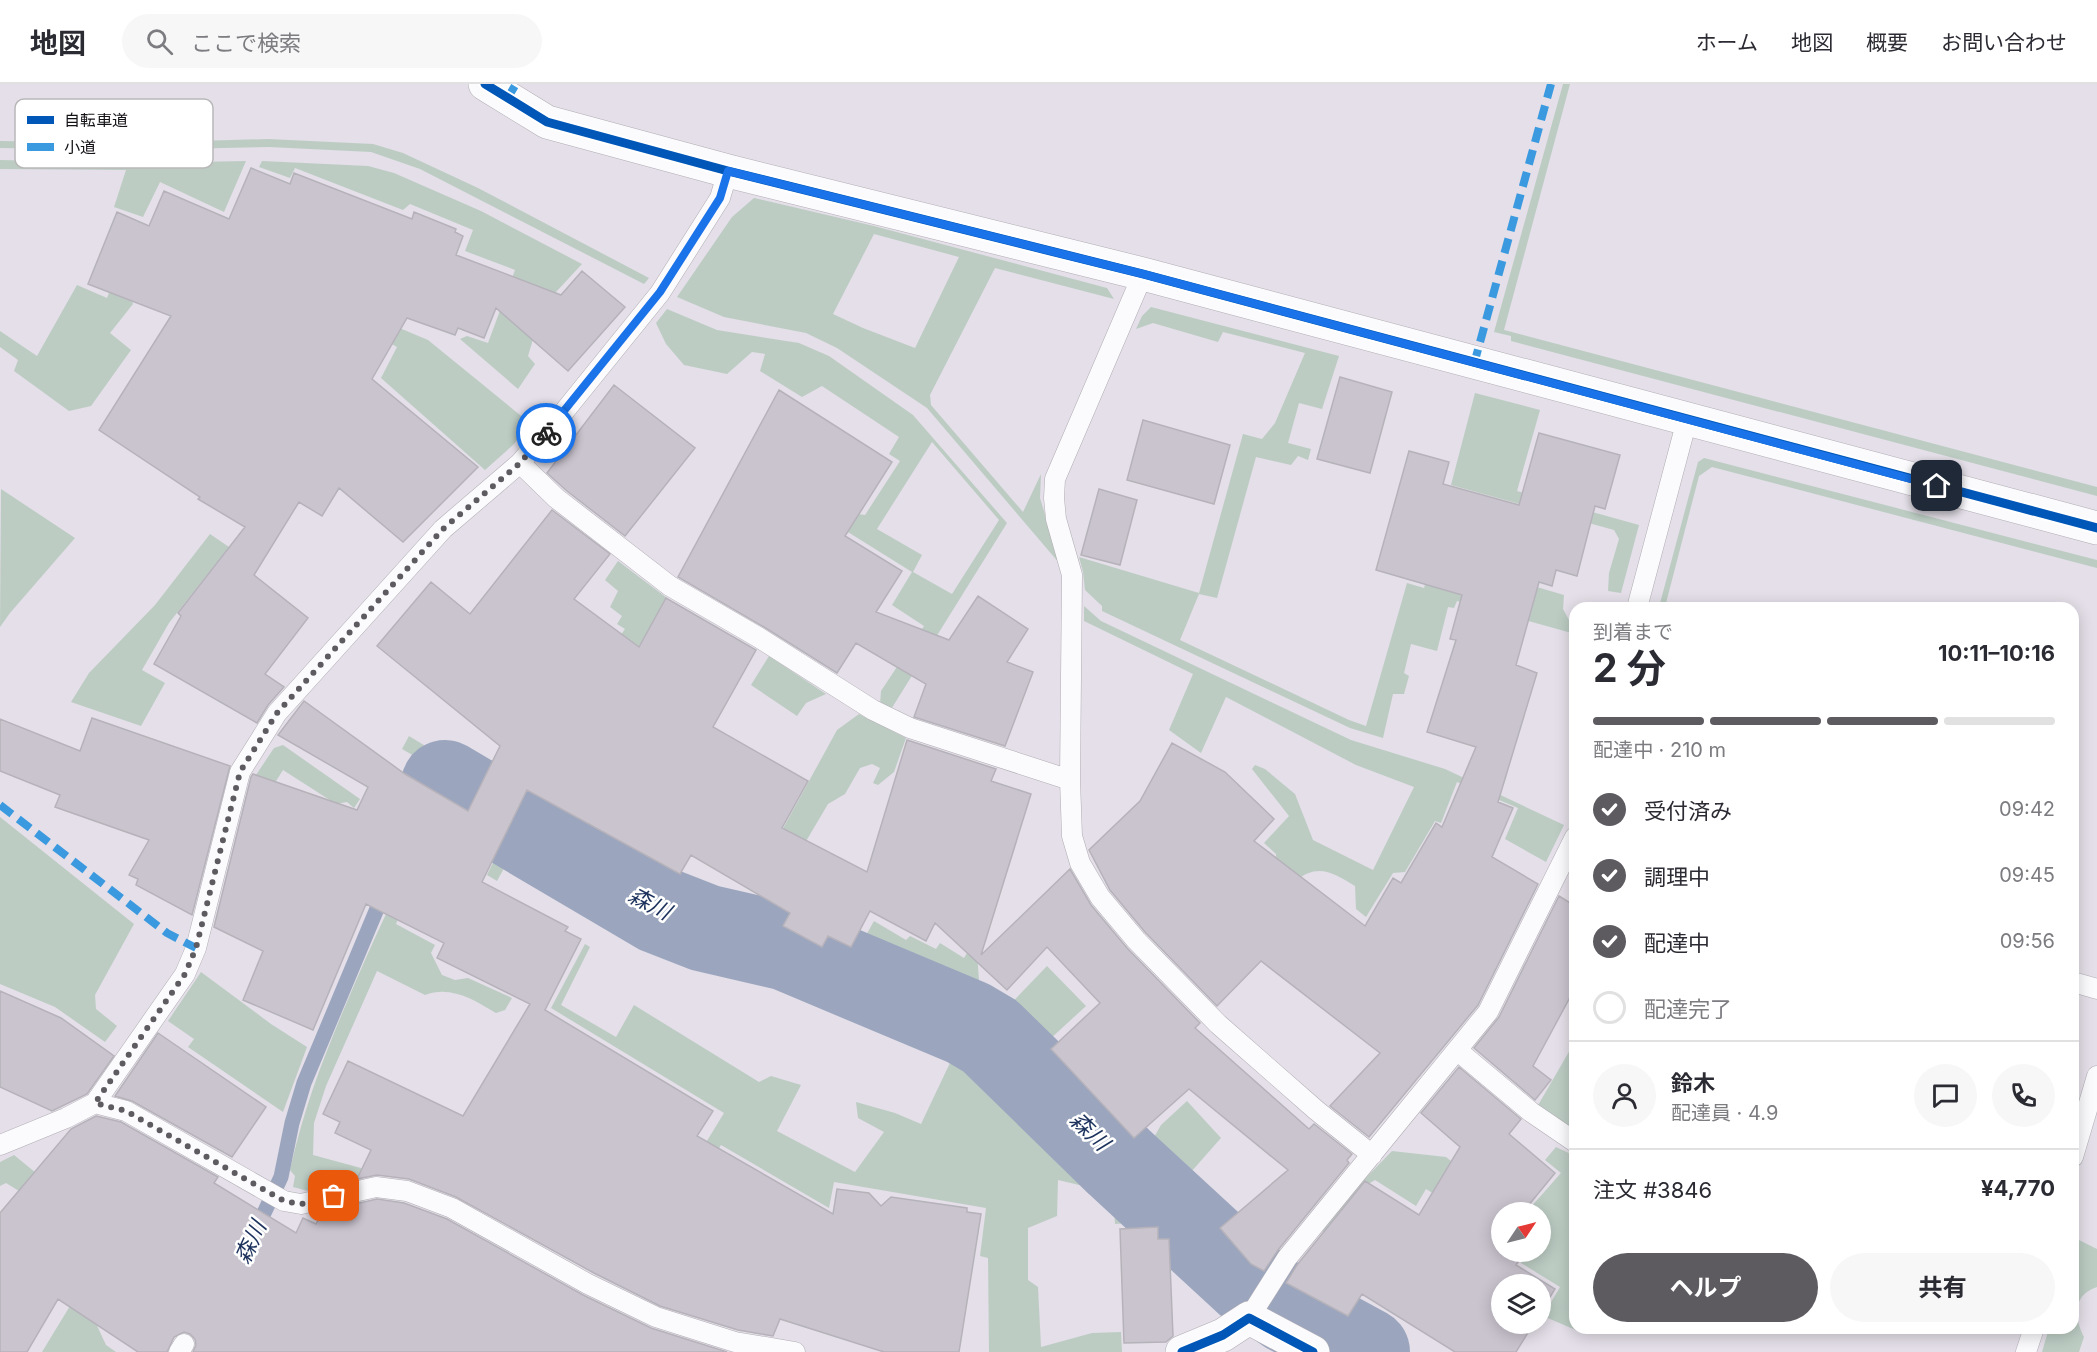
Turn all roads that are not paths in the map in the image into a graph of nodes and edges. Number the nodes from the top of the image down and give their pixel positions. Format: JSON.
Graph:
{"nodes":[{"id":1,"x":485,"y":84,"type":"edge"},
{"id":2,"x":728,"y":171,"type":"junction"},
{"id":3,"x":1143,"y":274,"type":"junction"},
{"id":4,"x":1686,"y":420,"type":"junction"},
{"id":5,"x":520,"y":463,"type":"junction"},
{"id":6,"x":2097,"y":528,"type":"edge"},
{"id":7,"x":1639,"y":602,"type":"edge"},
{"id":8,"x":1070,"y":780,"type":"junction"},
{"id":9,"x":1569,"y":849,"type":"edge"},
{"id":10,"x":2079,"y":984,"type":"edge"},
{"id":11,"x":2097,"y":989,"type":"edge"},
{"id":12,"x":1458,"y":1051,"type":"junction"},
{"id":13,"x":2097,"y":1076,"type":"edge"},
{"id":14,"x":95,"y":1103,"type":"junction"},
{"id":15,"x":2079,"y":1137,"type":"edge"},
{"id":16,"x":1569,"y":1138,"type":"edge"},
{"id":17,"x":0,"y":1145,"type":"edge"},
{"id":18,"x":1372,"y":1155,"type":"junction"},
{"id":19,"x":1260,"y":1302,"type":"junction"},
{"id":20,"x":2032,"y":1334,"type":"edge"},
{"id":21,"x":733,"y":1347,"type":"edge"},
{"id":22,"x":795,"y":1352,"type":"edge"},
{"id":23,"x":1182,"y":1352,"type":"edge"},
{"id":24,"x":1313,"y":1352,"type":"edge"},
{"id":25,"x":2026,"y":1352,"type":"edge"}],
"edges":[{"from":1,"to":2,"type":"street"},
{"from":2,"to":3,"type":"street"},
{"from":2,"to":5,"type":"lane"},
{"from":3,"to":4,"type":"street"},
{"from":3,"to":8,"type":"lane"},
{"from":4,"to":6,"type":"street"},
{"from":4,"to":7,"type":"lane"},
{"from":5,"to":8,"type":"lane"},
{"from":5,"to":14,"type":"lane"},
{"from":8,"to":18,"type":"lane"},
{"from":9,"to":12,"type":"lane"},
{"from":10,"to":11,"type":"lane"},
{"from":12,"to":16,"type":"lane"},
{"from":12,"to":18,"type":"lane"},
{"from":13,"to":15,"type":"lane"},
{"from":14,"to":17,"type":"lane"},
{"from":14,"to":21,"type":"lane"},
{"from":18,"to":19,"type":"lane"},
{"from":19,"to":23,"type":"street"},
{"from":19,"to":24,"type":"street"},
{"from":20,"to":25,"type":"lane"},
{"from":21,"to":22,"type":"lane"}]}
